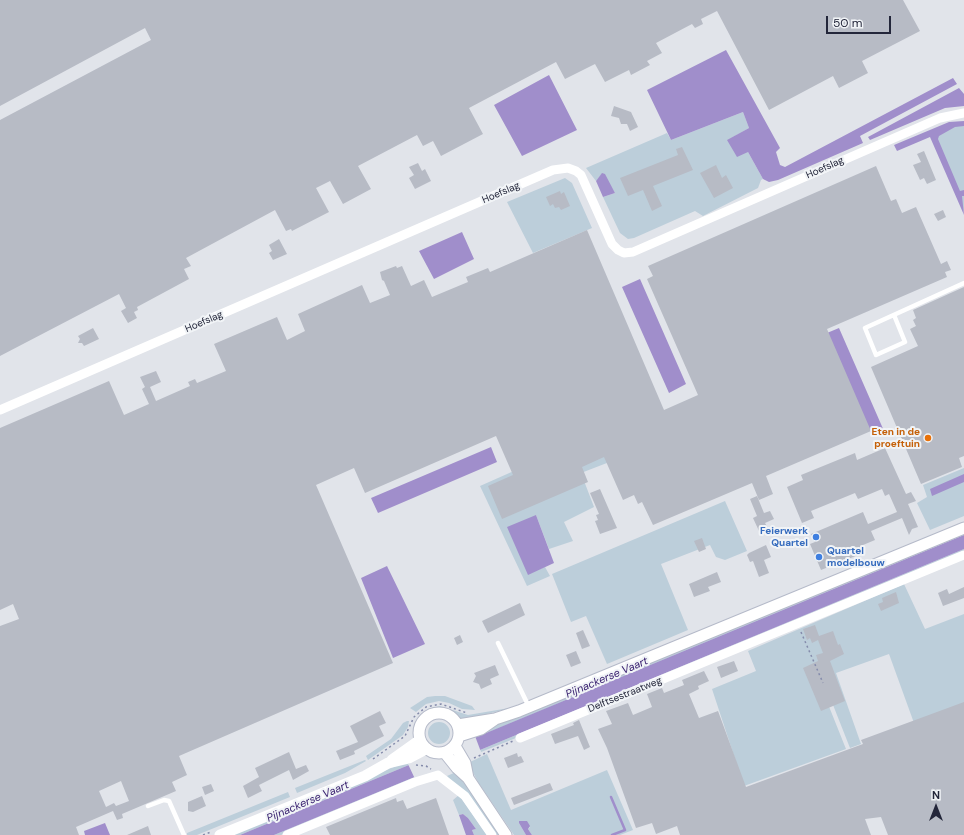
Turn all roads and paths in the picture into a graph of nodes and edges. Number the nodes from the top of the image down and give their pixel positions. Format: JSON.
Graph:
{"nodes":[{"id":1,"x":964,"y":113,"type":"edge"},
{"id":2,"x":964,"y":283,"type":"edge"},
{"id":3,"x":894,"y":315,"type":"junction"},
{"id":4,"x":0,"y":410,"type":"edge"},
{"id":5,"x":964,"y":528,"type":"edge"},
{"id":6,"x":964,"y":556,"type":"edge"},
{"id":7,"x":798,"y":624,"type":"junction"},
{"id":8,"x":498,"y":643,"type":"dead end"},
{"id":9,"x":823,"y":683,"type":"dead end"},
{"id":10,"x":529,"y":707,"type":"junction"},
{"id":11,"x":457,"y":737,"type":"junction"},
{"id":12,"x":520,"y":738,"type":"joint"},
{"id":13,"x":426,"y":747,"type":"junction"},
{"id":14,"x":445,"y":753,"type":"junction"},
{"id":15,"x":460,"y":762,"type":"junction"},
{"id":16,"x":412,"y":764,"type":"dead end"},
{"id":17,"x":436,"y":773,"type":"junction"},
{"id":18,"x":148,"y":806,"type":"dead end"},
{"id":19,"x":184,"y":835,"type":"edge"},
{"id":20,"x":220,"y":835,"type":"edge"},
{"id":21,"x":287,"y":835,"type":"edge"},
{"id":22,"x":492,"y":835,"type":"edge"},
{"id":23,"x":506,"y":835,"type":"edge"}],
"edges":[{"from":1,"to":4,"type":"street","name":"Hoefslag"},
{"from":2,"to":3,"type":"lane"},
{"from":3,"to":3,"type":"lane"},
{"from":5,"to":10,"type":"main road"},
{"from":6,"to":7,"type":"street","name":"Delftsestraatweg"},
{"from":7,"to":9,"type":"path"},
{"from":7,"to":12,"type":"street","name":"Delftsestraatweg"},
{"from":8,"to":10,"type":"lane"},
{"from":10,"to":11,"type":"main road"},
{"from":11,"to":13,"type":"main road"},
{"from":11,"to":14,"type":"main road"},
{"from":11,"to":15,"type":"main road"},
{"from":12,"to":15,"type":"path"},
{"from":13,"to":14,"type":"main road"},
{"from":13,"to":20,"type":"main road"},
{"from":14,"to":15,"type":"main road"},
{"from":15,"to":23,"type":"main road"},
{"from":16,"to":17,"type":"path"},
{"from":17,"to":21,"type":"street"},
{"from":17,"to":22,"type":"street"},
{"from":18,"to":19,"type":"lane"}]}
